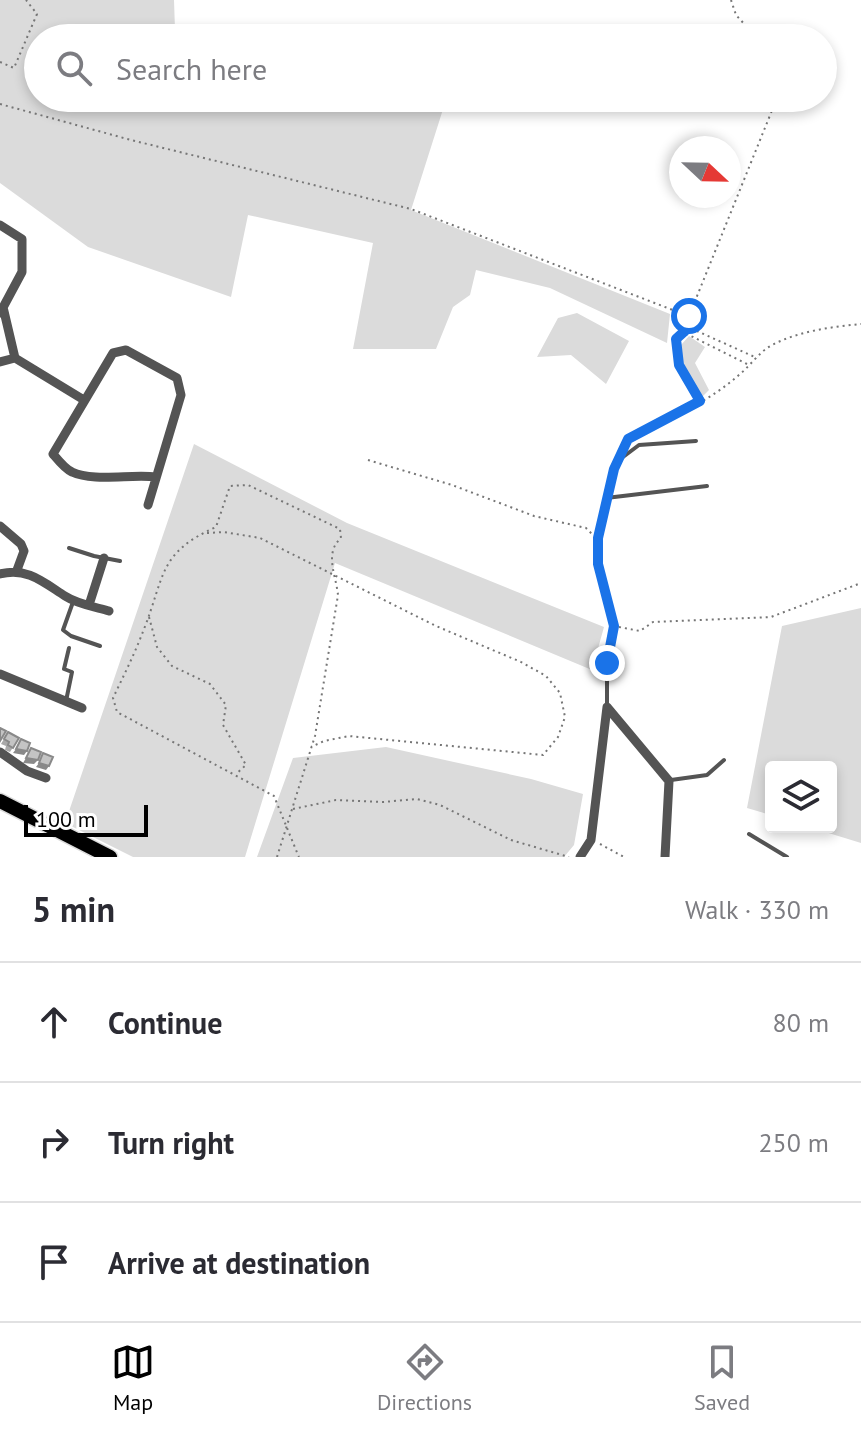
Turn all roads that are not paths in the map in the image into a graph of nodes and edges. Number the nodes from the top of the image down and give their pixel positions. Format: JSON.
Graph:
{"nodes":[{"id":1,"x":0,"y":225,"type":"edge"},
{"id":2,"x":2,"y":310,"type":"edge"},
{"id":3,"x":15,"y":358,"type":"junction"},
{"id":4,"x":0,"y":362,"type":"edge"},
{"id":5,"x":84,"y":400,"type":"junction"},
{"id":6,"x":628,"y":439,"type":"road end"},
{"id":7,"x":696,"y":441,"type":"dead end"},
{"id":8,"x":618,"y":461,"type":"junction"},
{"id":9,"x":156,"y":477,"type":"junction"},
{"id":10,"x":707,"y":486,"type":"dead end"},
{"id":11,"x":606,"y":498,"type":"junction"},
{"id":12,"x":148,"y":505,"type":"dead end"},
{"id":13,"x":0,"y":526,"type":"edge"},
{"id":14,"x":69,"y":548,"type":"dead end"},
{"id":15,"x":104,"y":558,"type":"junction"},
{"id":16,"x":120,"y":561,"type":"dead end"},
{"id":17,"x":17,"y":570,"type":"junction"},
{"id":18,"x":0,"y":574,"type":"edge"},
{"id":19,"x":74,"y":599,"type":"junction"},
{"id":20,"x":89,"y":605,"type":"junction"},
{"id":21,"x":109,"y":611,"type":"dead end"},
{"id":22,"x":100,"y":646,"type":"dead end"},
{"id":23,"x":69,"y":648,"type":"dead end"},
{"id":24,"x":0,"y":674,"type":"edge"},
{"id":25,"x":66,"y":701,"type":"junction"},
{"id":26,"x":607,"y":707,"type":"junction"},
{"id":27,"x":82,"y":708,"type":"dead end"},
{"id":28,"x":0,"y":752,"type":"edge"},
{"id":29,"x":724,"y":760,"type":"dead end"},
{"id":30,"x":46,"y":778,"type":"dead end"},
{"id":31,"x":669,"y":781,"type":"junction"},
{"id":32,"x":1,"y":804,"type":"edge"},
{"id":33,"x":749,"y":834,"type":"dead end"},
{"id":34,"x":110,"y":857,"type":"edge"},
{"id":35,"x":580,"y":857,"type":"edge"},
{"id":36,"x":665,"y":857,"type":"edge"},
{"id":37,"x":787,"y":857,"type":"edge"}],
"edges":[{"from":1,"to":2,"type":"street"},
{"from":2,"to":3,"type":"street"},
{"from":3,"to":4,"type":"street"},
{"from":3,"to":5,"type":"street"},
{"from":5,"to":9,"type":"street"},
{"from":5,"to":9,"type":"street"},
{"from":6,"to":8,"type":"lane"},
{"from":7,"to":8,"type":"lane"},
{"from":8,"to":11,"type":"lane"},
{"from":9,"to":12,"type":"street"},
{"from":10,"to":11,"type":"lane"},
{"from":11,"to":26,"type":"lane"},
{"from":13,"to":17,"type":"street"},
{"from":14,"to":15,"type":"lane"},
{"from":15,"to":16,"type":"lane"},
{"from":15,"to":20,"type":"street"},
{"from":17,"to":18,"type":"street"},
{"from":17,"to":19,"type":"street"},
{"from":19,"to":20,"type":"street"},
{"from":19,"to":22,"type":"lane"},
{"from":20,"to":21,"type":"street"},
{"from":23,"to":25,"type":"lane"},
{"from":24,"to":25,"type":"street"},
{"from":25,"to":27,"type":"street"},
{"from":26,"to":31,"type":"street"},
{"from":26,"to":35,"type":"street"},
{"from":28,"to":30,"type":"street"},
{"from":29,"to":31,"type":"lane"},
{"from":31,"to":36,"type":"street"},
{"from":32,"to":34,"type":"main road"},
{"from":33,"to":37,"type":"lane"}]}
